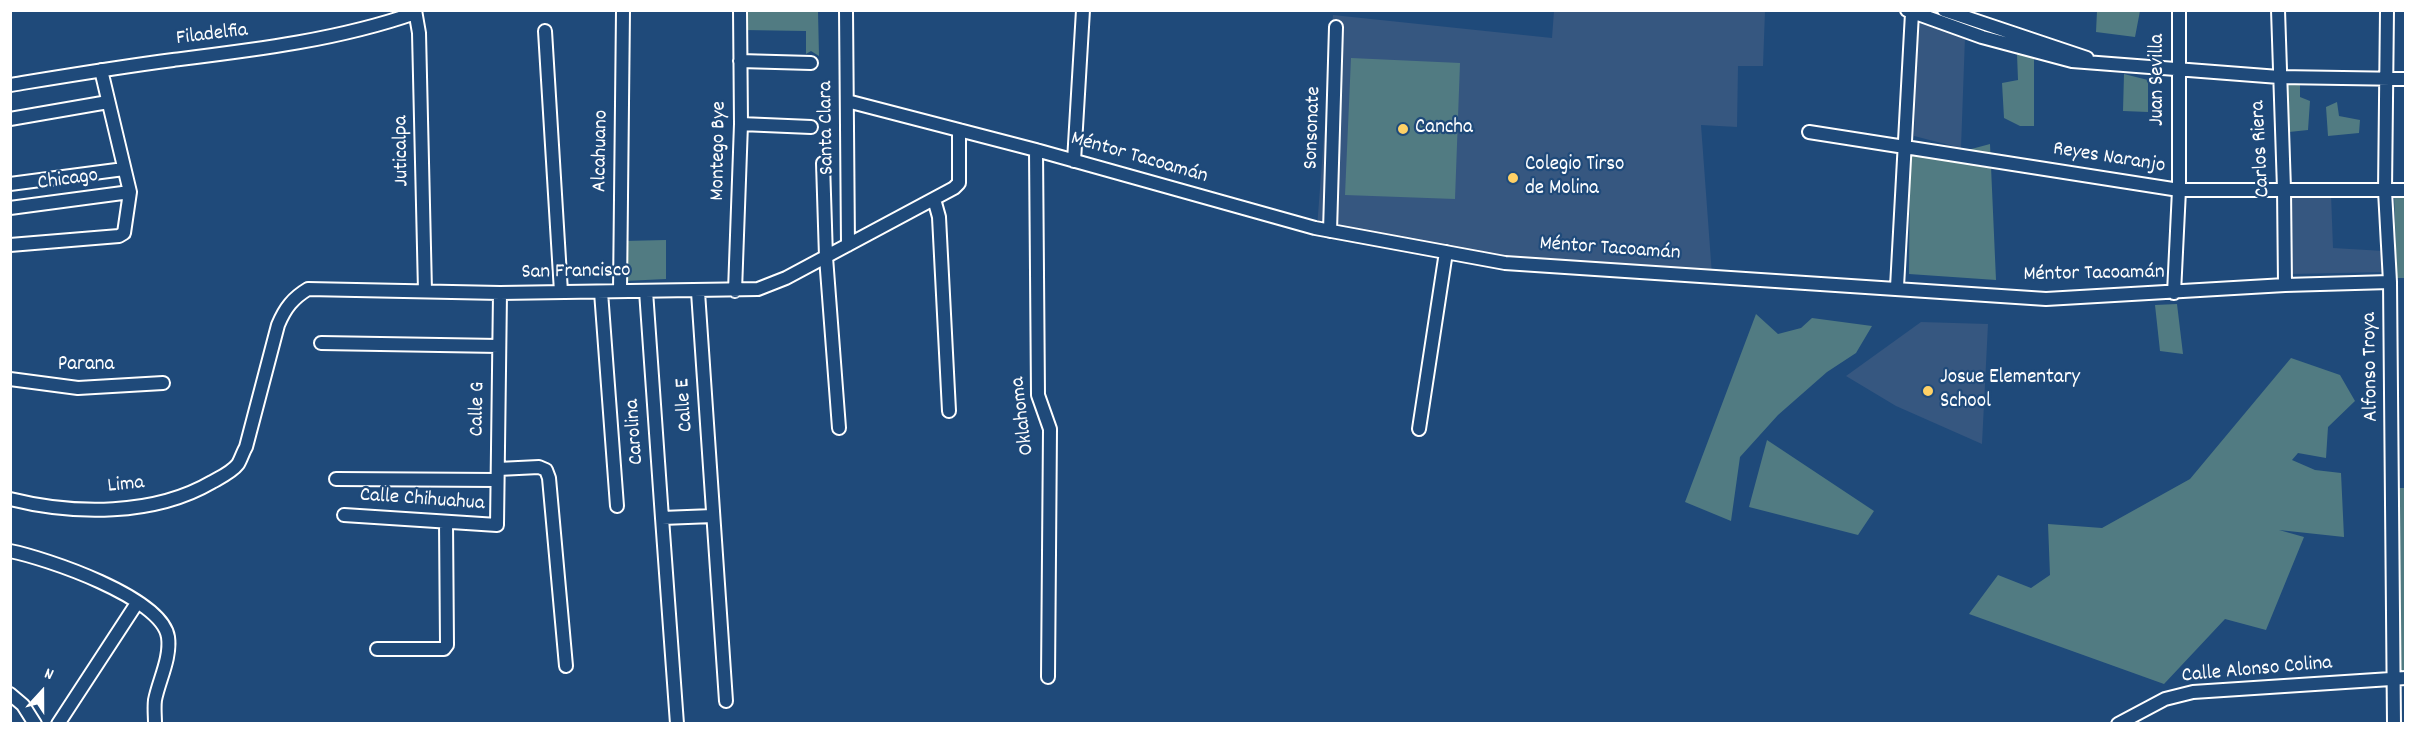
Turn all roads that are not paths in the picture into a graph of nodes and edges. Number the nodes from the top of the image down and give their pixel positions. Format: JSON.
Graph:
{"nodes":[{"id":1,"x":623,"y":10,"type":"edge"},
{"id":2,"x":740,"y":10,"type":"edge"},
{"id":3,"x":846,"y":10,"type":"edge"},
{"id":4,"x":1083,"y":10,"type":"edge"},
{"id":5,"x":1944,"y":10,"type":"edge"},
{"id":6,"x":2179,"y":10,"type":"edge"},
{"id":7,"x":2278,"y":10,"type":"edge"},
{"id":8,"x":2387,"y":10,"type":"edge"},
{"id":9,"x":415,"y":12,"type":"edge"},
{"id":10,"x":1909,"y":12,"type":"edge"},
{"id":11,"x":1336,"y":27,"type":"dead end"},
{"id":12,"x":545,"y":30,"type":"dead end"},
{"id":13,"x":740,"y":61,"type":"junction"},
{"id":14,"x":811,"y":63,"type":"dead end"},
{"id":15,"x":2108,"y":64,"type":"junction"},
{"id":16,"x":101,"y":70,"type":"junction"},
{"id":17,"x":2179,"y":72,"type":"junction"},
{"id":18,"x":2279,"y":77,"type":"junction"},
{"id":19,"x":2388,"y":79,"type":"junction"},
{"id":20,"x":2406,"y":79,"type":"edge"},
{"id":21,"x":10,"y":85,"type":"edge"},
{"id":22,"x":847,"y":101,"type":"junction"},
{"id":23,"x":108,"y":102,"type":"junction"},
{"id":24,"x":10,"y":119,"type":"edge"},
{"id":25,"x":741,"y":124,"type":"junction"},
{"id":26,"x":811,"y":127,"type":"dead end"},
{"id":27,"x":959,"y":130,"type":"junction"},
{"id":28,"x":1809,"y":132,"type":"dead end"},
{"id":29,"x":1905,"y":145,"type":"junction"},
{"id":30,"x":1036,"y":150,"type":"junction"},
{"id":31,"x":1074,"y":161,"type":"junction"},
{"id":32,"x":823,"y":163,"type":"dead end"},
{"id":33,"x":124,"y":169,"type":"junction"},
{"id":34,"x":10,"y":184,"type":"edge"},
{"id":35,"x":2284,"y":189,"type":"junction"},
{"id":36,"x":2179,"y":190,"type":"junction"},
{"id":37,"x":2406,"y":190,"type":"edge"},
{"id":38,"x":2385,"y":191,"type":"junction"},
{"id":39,"x":130,"y":192,"type":"junction"},
{"id":40,"x":934,"y":199,"type":"junction"},
{"id":41,"x":10,"y":208,"type":"edge"},
{"id":42,"x":1330,"y":231,"type":"junction"},
{"id":43,"x":10,"y":245,"type":"edge"},
{"id":44,"x":848,"y":245,"type":"junction"},
{"id":45,"x":1446,"y":252,"type":"junction"},
{"id":46,"x":826,"y":257,"type":"junction"},
{"id":47,"x":2390,"y":282,"type":"junction"},
{"id":48,"x":2284,"y":285,"type":"junction"},
{"id":49,"x":1897,"y":287,"type":"junction"},
{"id":50,"x":425,"y":291,"type":"junction"},
{"id":51,"x":620,"y":291,"type":"junction"},
{"id":52,"x":646,"y":291,"type":"junction"},
{"id":53,"x":735,"y":291,"type":"junction"},
{"id":54,"x":561,"y":292,"type":"junction"},
{"id":55,"x":602,"y":292,"type":"junction"},
{"id":56,"x":698,"y":292,"type":"junction"},
{"id":57,"x":500,"y":293,"type":"junction"},
{"id":58,"x":2174,"y":293,"type":"junction"},
{"id":59,"x":321,"y":344,"type":"dead end"},
{"id":60,"x":499,"y":346,"type":"junction"},
{"id":61,"x":10,"y":379,"type":"edge"},
{"id":62,"x":163,"y":383,"type":"dead end"},
{"id":63,"x":949,"y":411,"type":"dead end"},
{"id":64,"x":839,"y":428,"type":"dead end"},
{"id":65,"x":1419,"y":429,"type":"dead end"},
{"id":66,"x":237,"y":465,"type":"joint"},
{"id":67,"x":497,"y":474,"type":"junction"},
{"id":68,"x":2399,"y":476,"type":"edge"},
{"id":69,"x":336,"y":479,"type":"dead end"},
{"id":70,"x":10,"y":499,"type":"edge"},
{"id":71,"x":617,"y":506,"type":"dead end"},
{"id":72,"x":344,"y":515,"type":"dead end"},
{"id":73,"x":713,"y":516,"type":"junction"},
{"id":74,"x":662,"y":518,"type":"junction"},
{"id":75,"x":446,"y":522,"type":"junction"},
{"id":76,"x":497,"y":525,"type":"joint"},
{"id":77,"x":10,"y":551,"type":"edge"},
{"id":78,"x":137,"y":603,"type":"junction"},
{"id":79,"x":377,"y":649,"type":"dead end"},
{"id":80,"x":566,"y":666,"type":"dead end"},
{"id":81,"x":1048,"y":676,"type":"dead end"},
{"id":82,"x":2399,"y":679,"type":"edge"},
{"id":83,"x":10,"y":694,"type":"edge"},
{"id":84,"x":726,"y":701,"type":"dead end"},
{"id":85,"x":35,"y":723,"type":"edge"},
{"id":86,"x":58,"y":723,"type":"edge"},
{"id":87,"x":155,"y":723,"type":"edge"},
{"id":88,"x":677,"y":723,"type":"edge"},
{"id":89,"x":2118,"y":723,"type":"edge"},
{"id":90,"x":2394,"y":723,"type":"edge"}],
"edges":[{"from":1,"to":51,"type":"street","name":"Alcahuano"},
{"from":2,"to":13,"type":"street","name":"Montego Bye"},
{"from":3,"to":22,"type":"street","name":"Santa Clara"},
{"from":4,"to":31,"type":"street"},
{"from":5,"to":15,"type":"street"},
{"from":6,"to":17,"type":"street","name":"Juan Sevilla"},
{"from":7,"to":18,"type":"street","name":"Carlos Riera"},
{"from":8,"to":19,"type":"street","name":"Alfonso Troya"},
{"from":9,"to":16,"type":"street","name":"Filadelfia"},
{"from":9,"to":50,"type":"street","name":"Juticalpa"},
{"from":10,"to":15,"type":"street"},
{"from":10,"to":29,"type":"street"},
{"from":11,"to":42,"type":"street","name":"Sonsonate"},
{"from":12,"to":54,"type":"street"},
{"from":13,"to":14,"type":"street"},
{"from":13,"to":25,"type":"street","name":"Montego Bye"},
{"from":15,"to":17,"type":"street"},
{"from":16,"to":21,"type":"street","name":"Filadelfia"},
{"from":16,"to":23,"type":"street"},
{"from":17,"to":18,"type":"street"},
{"from":17,"to":36,"type":"street","name":"Juan Sevilla"},
{"from":18,"to":19,"type":"street"},
{"from":18,"to":35,"type":"street","name":"Carlos Riera"},
{"from":19,"to":20,"type":"street"},
{"from":19,"to":38,"type":"street","name":"Alfonso Troya"},
{"from":22,"to":27,"type":"street","name":"Méntor Tacoamán"},
{"from":22,"to":44,"type":"street","name":"Santa Clara"},
{"from":23,"to":24,"type":"street"},
{"from":23,"to":33,"type":"street"},
{"from":25,"to":26,"type":"street"},
{"from":25,"to":53,"type":"street","name":"Montego Bye"},
{"from":27,"to":30,"type":"street","name":"Méntor Tacoamán"},
{"from":27,"to":40,"type":"street","name":"San Francisco"},
{"from":28,"to":29,"type":"street","name":"Reyes Naranjo"},
{"from":29,"to":36,"type":"street","name":"Reyes Naranjo"},
{"from":29,"to":49,"type":"street"},
{"from":30,"to":31,"type":"street","name":"Méntor Tacoamán"},
{"from":30,"to":81,"type":"street","name":"Oklahoma"},
{"from":31,"to":42,"type":"street","name":"Méntor Tacoamán"},
{"from":32,"to":46,"type":"street"},
{"from":33,"to":34,"type":"street"},
{"from":33,"to":39,"type":"street"},
{"from":35,"to":36,"type":"street","name":"Reyes Naranjo"},
{"from":35,"to":38,"type":"street","name":"Reyes Naranjo"},
{"from":35,"to":48,"type":"street","name":"Carlos Riera"},
{"from":36,"to":58,"type":"street","name":"Juan Sevilla"},
{"from":37,"to":38,"type":"street","name":"Reyes Naranjo"},
{"from":38,"to":47,"type":"street","name":"Alfonso Troya"},
{"from":39,"to":41,"type":"street","name":"Chicago"},
{"from":39,"to":43,"type":"street"},
{"from":40,"to":44,"type":"street","name":"San Francisco"},
{"from":40,"to":63,"type":"street"},
{"from":42,"to":45,"type":"street","name":"Méntor Tacoamán"},
{"from":44,"to":46,"type":"street","name":"San Francisco"},
{"from":45,"to":49,"type":"street","name":"Méntor Tacoamán"},
{"from":45,"to":65,"type":"street"},
{"from":46,"to":53,"type":"street","name":"San Francisco"},
{"from":46,"to":64,"type":"street"},
{"from":47,"to":48,"type":"street","name":"Méntor Tacoamán"},
{"from":47,"to":68,"type":"street","name":"Alfonso Troya"},
{"from":48,"to":58,"type":"street","name":"Méntor Tacoamán"},
{"from":49,"to":58,"type":"street","name":"Méntor Tacoamán"},
{"from":50,"to":57,"type":"street","name":"San Francisco"},
{"from":50,"to":66,"type":"street","name":"San Francisco"},
{"from":51,"to":52,"type":"street","name":"San Francisco"},
{"from":51,"to":55,"type":"street","name":"San Francisco"},
{"from":52,"to":56,"type":"street","name":"San Francisco"},
{"from":52,"to":74,"type":"street","name":"Carolina"},
{"from":53,"to":56,"type":"street","name":"San Francisco"},
{"from":54,"to":55,"type":"street","name":"San Francisco"},
{"from":54,"to":57,"type":"street","name":"San Francisco"},
{"from":55,"to":71,"type":"street"},
{"from":56,"to":73,"type":"street","name":"Calle E"},
{"from":57,"to":60,"type":"street","name":"Calle G"},
{"from":59,"to":60,"type":"street"},
{"from":60,"to":67,"type":"street","name":"Calle G"},
{"from":61,"to":62,"type":"street","name":"Parana"},
{"from":66,"to":70,"type":"street","name":"Lima"},
{"from":67,"to":69,"type":"street"},
{"from":67,"to":76,"type":"street","name":"Calle G"},
{"from":67,"to":80,"type":"street"},
{"from":68,"to":82,"type":"street","name":"Alfonso Troya"},
{"from":72,"to":75,"type":"street","name":"Calle Chihuahua"},
{"from":73,"to":74,"type":"street"},
{"from":73,"to":84,"type":"street","name":"Calle E"},
{"from":74,"to":88,"type":"street","name":"Carolina"},
{"from":75,"to":76,"type":"street","name":"Calle Chihuahua"},
{"from":75,"to":79,"type":"street"},
{"from":77,"to":78,"type":"street"},
{"from":78,"to":86,"type":"street"},
{"from":78,"to":87,"type":"street"},
{"from":82,"to":89,"type":"street","name":"Calle Alonso Colina"},
{"from":82,"to":90,"type":"street","name":"Alfonso Troya"},
{"from":83,"to":85,"type":"street"}]}
